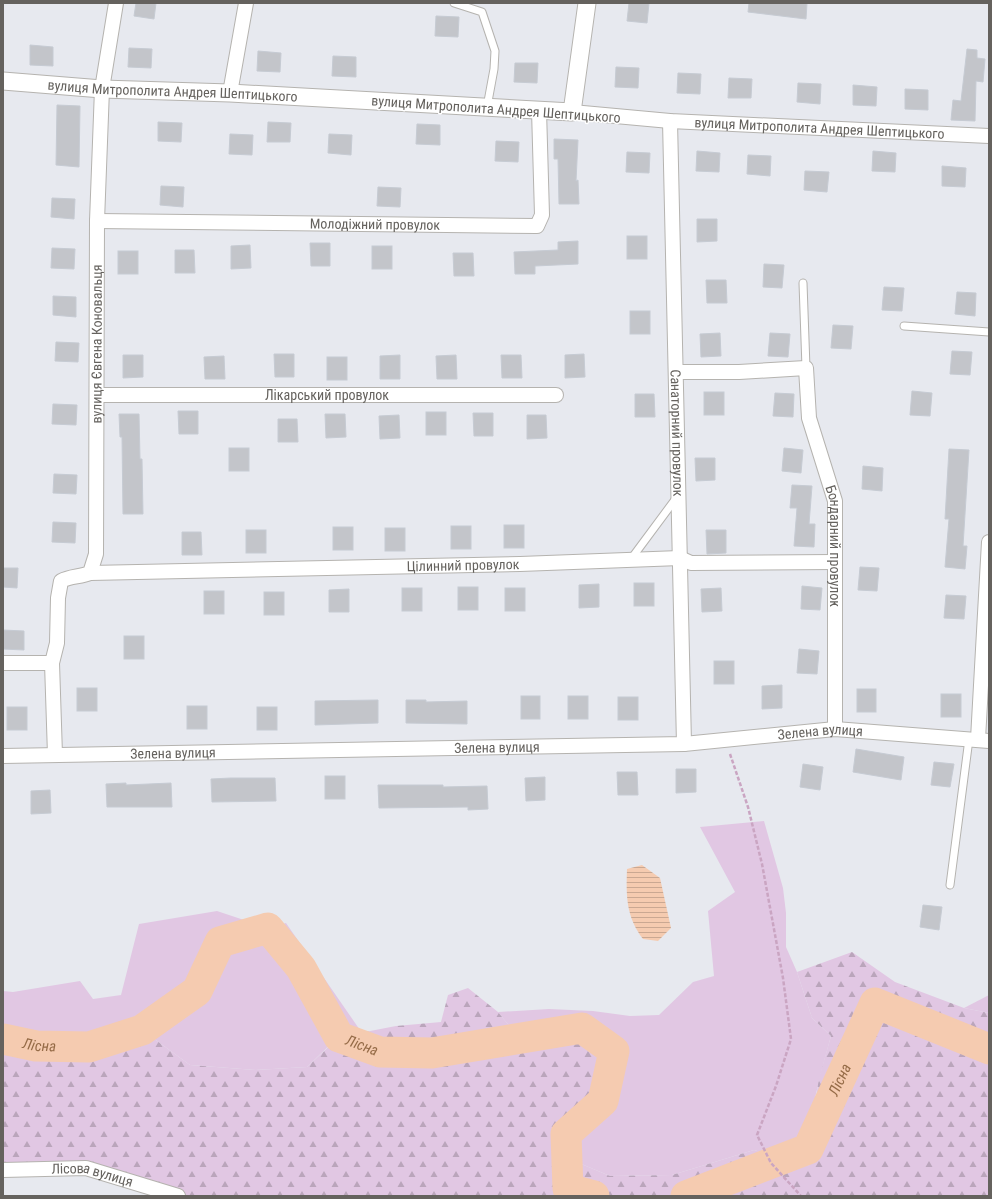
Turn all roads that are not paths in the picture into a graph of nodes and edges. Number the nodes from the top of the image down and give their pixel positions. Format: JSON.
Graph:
{"nodes":[{"id":1,"x":116,"y":3,"type":"edge"},
{"id":2,"x":246,"y":3,"type":"edge"},
{"id":3,"x":454,"y":3,"type":"edge"},
{"id":4,"x":587,"y":3,"type":"edge"},
{"id":5,"x":3,"y":81,"type":"edge"},
{"id":6,"x":102,"y":89,"type":"junction"},
{"id":7,"x":230,"y":93,"type":"junction"},
{"id":8,"x":487,"y":108,"type":"junction"},
{"id":9,"x":539,"y":110,"type":"junction"},
{"id":10,"x":572,"y":112,"type":"junction"},
{"id":11,"x":670,"y":121,"type":"junction"},
{"id":12,"x":989,"y":136,"type":"edge"},
{"id":13,"x":97,"y":221,"type":"junction"},
{"id":14,"x":803,"y":283,"type":"dead end"},
{"id":15,"x":904,"y":326,"type":"dead end"},
{"id":16,"x":989,"y":332,"type":"edge"},
{"id":17,"x":806,"y":368,"type":"junction"},
{"id":18,"x":676,"y":372,"type":"junction"},
{"id":19,"x":556,"y":394,"type":"dead end"},
{"id":20,"x":98,"y":395,"type":"junction"},
{"id":21,"x":678,"y":494,"type":"junction"},
{"id":22,"x":989,"y":542,"type":"edge"},
{"id":23,"x":680,"y":558,"type":"junction"},
{"id":24,"x":631,"y":560,"type":"junction"},
{"id":25,"x":835,"y":562,"type":"junction"},
{"id":26,"x":90,"y":573,"type":"junction"},
{"id":27,"x":3,"y":663,"type":"edge"},
{"id":28,"x":52,"y":663,"type":"junction"},
{"id":29,"x":835,"y":729,"type":"junction"},
{"id":30,"x":979,"y":740,"type":"edge"},
{"id":31,"x":684,"y":744,"type":"junction"},
{"id":32,"x":55,"y":755,"type":"junction"},
{"id":33,"x":3,"y":756,"type":"edge"},
{"id":34,"x":950,"y":885,"type":"dead end"},
{"id":35,"x":3,"y":1170,"type":"edge"},
{"id":36,"x":178,"y":1196,"type":"edge"}],
"edges":[{"from":1,"to":6,"type":"street","name":"вулиця Євгена Коновальця"},
{"from":2,"to":7,"type":"street"},
{"from":3,"to":8,"type":"lane"},
{"from":4,"to":10,"type":"street"},
{"from":5,"to":6,"type":"street","name":"вулиця Митрополита Андрея Шептицького"},
{"from":6,"to":7,"type":"street","name":"вулиця Митрополита Андрея Шептицького"},
{"from":6,"to":13,"type":"street","name":"вулиця Євгена Коновальця"},
{"from":7,"to":8,"type":"street","name":"вулиця Митрополита Андрея Шептицького"},
{"from":8,"to":9,"type":"street","name":"вулиця Митрополита Андрея Шептицького"},
{"from":9,"to":10,"type":"street","name":"вулиця Митрополита Андрея Шептицького"},
{"from":9,"to":13,"type":"street","name":"Молодіжний провулок"},
{"from":10,"to":11,"type":"street","name":"вулиця Митрополита Андрея Шептицького"},
{"from":11,"to":12,"type":"street","name":"вулиця Митрополита Андрея Шептицького"},
{"from":11,"to":18,"type":"street","name":"Санаторний провулок"},
{"from":13,"to":20,"type":"street","name":"вулиця Євгена Коновальця"},
{"from":14,"to":17,"type":"lane"},
{"from":15,"to":16,"type":"lane"},
{"from":17,"to":18,"type":"street"},
{"from":17,"to":25,"type":"street","name":"Бондарний провулок"},
{"from":18,"to":21,"type":"street","name":"Санаторний провулок"},
{"from":19,"to":20,"type":"street","name":"Лікарський провулок"},
{"from":20,"to":26,"type":"street","name":"вулиця Євгена Коновальця"},
{"from":21,"to":23,"type":"street","name":"Санаторний провулок"},
{"from":21,"to":24,"type":"lane"},
{"from":22,"to":30,"type":"street"},
{"from":23,"to":24,"type":"street","name":"Цілинний провулок"},
{"from":23,"to":25,"type":"street","name":"Цілинний провулок"},
{"from":23,"to":31,"type":"street","name":"Санаторний провулок"},
{"from":24,"to":26,"type":"street","name":"Цілинний провулок"},
{"from":25,"to":29,"type":"street","name":"Бондарний провулок"},
{"from":26,"to":28,"type":"street"},
{"from":27,"to":28,"type":"street"},
{"from":28,"to":32,"type":"street"},
{"from":29,"to":30,"type":"street","name":"Зелена вулиця"},
{"from":29,"to":31,"type":"street","name":"Зелена вулиця"},
{"from":30,"to":34,"type":"lane"},
{"from":31,"to":32,"type":"street","name":"Зелена вулиця"},
{"from":32,"to":33,"type":"street","name":"Зелена вулиця"},
{"from":35,"to":36,"type":"street","name":"Лісова вулиця"}]}
